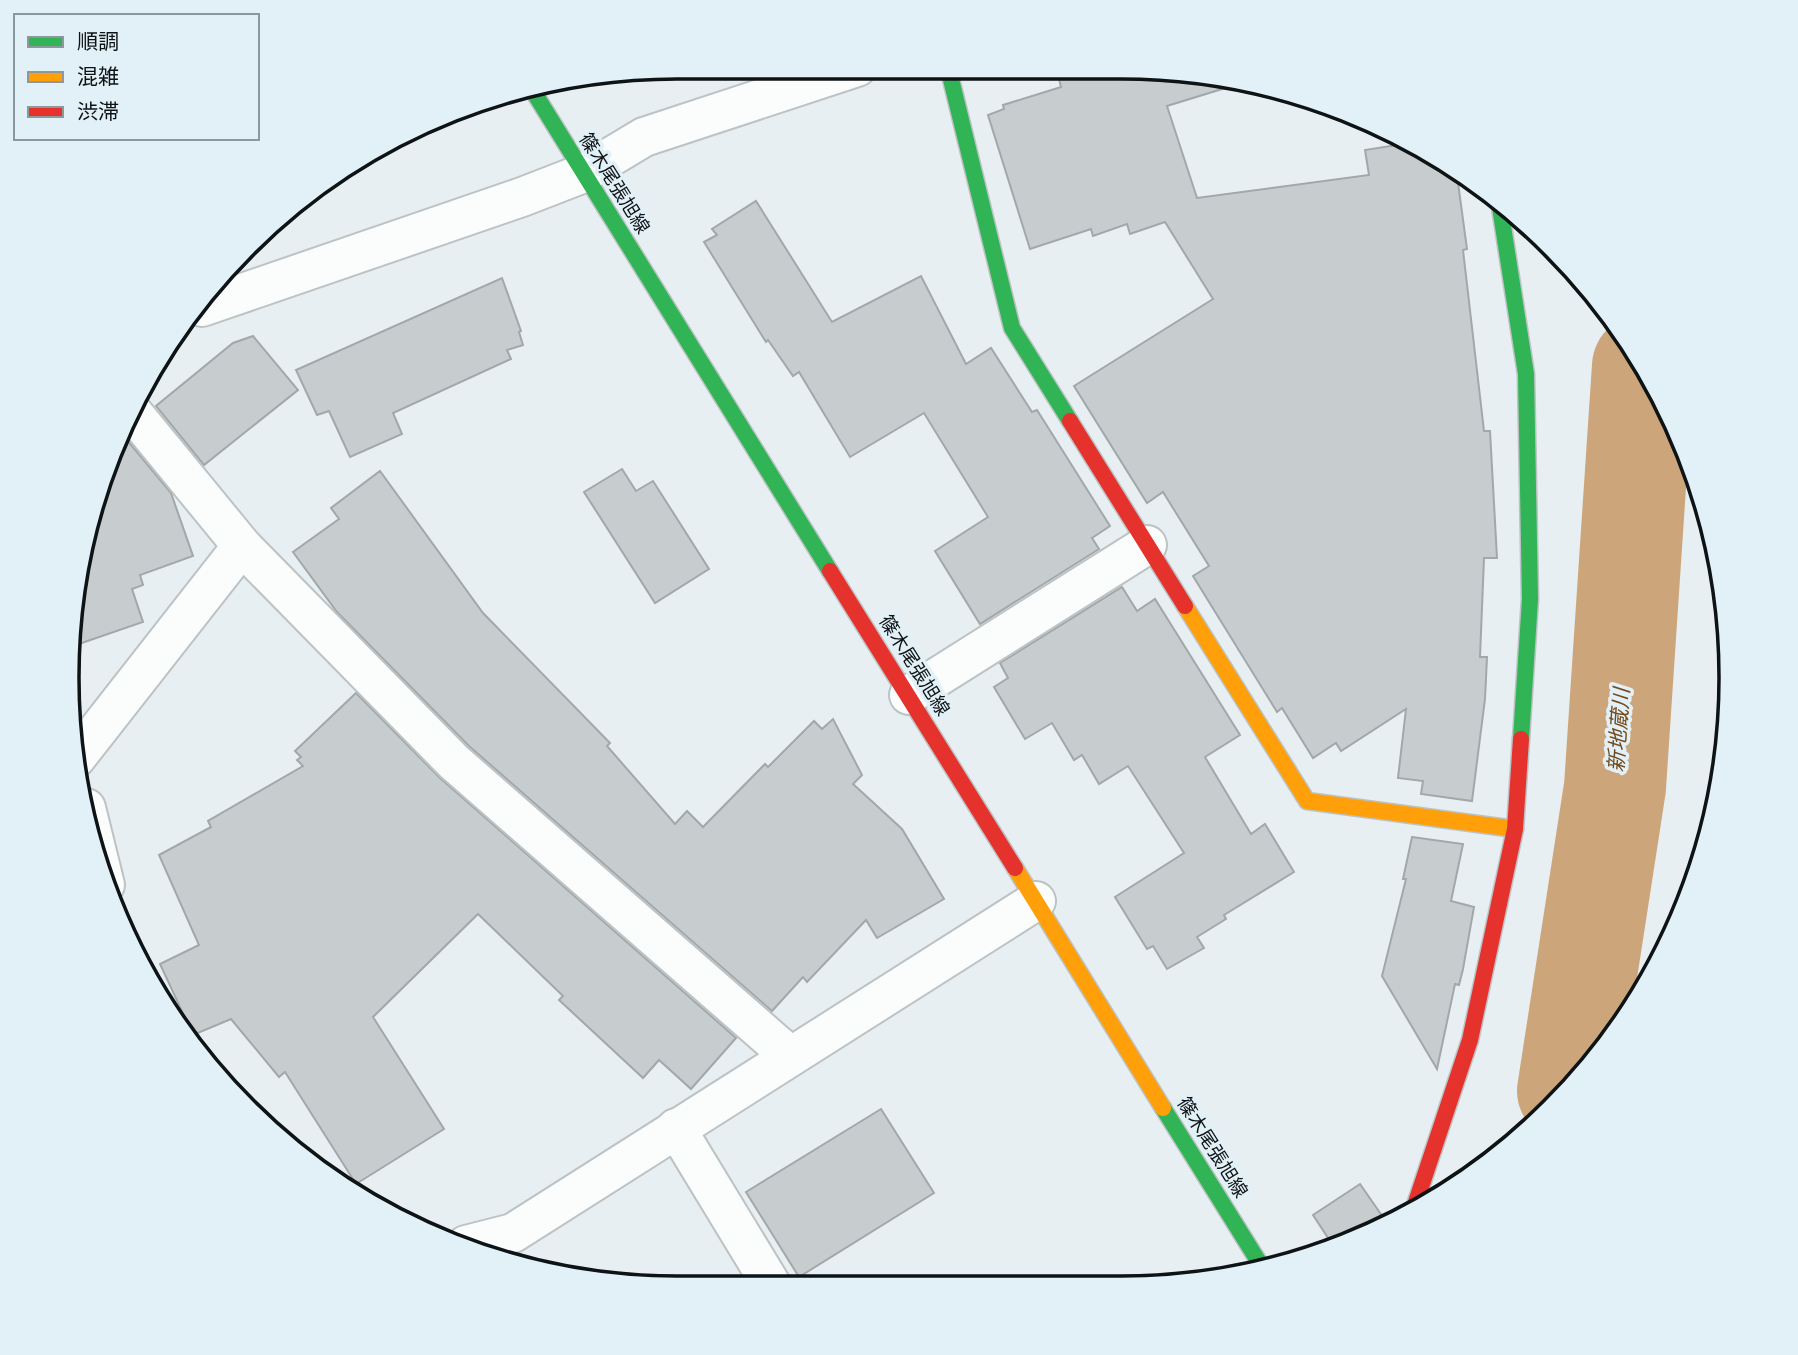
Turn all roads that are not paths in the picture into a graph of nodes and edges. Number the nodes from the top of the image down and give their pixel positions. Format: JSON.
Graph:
{"nodes":[{"id":1,"x":820,"y":79,"type":"edge"},
{"id":2,"x":951,"y":79,"type":"edge"},
{"id":3,"x":536,"y":96,"type":"edge"},
{"id":4,"x":584,"y":173,"type":"junction"},
{"id":5,"x":1501,"y":216,"type":"edge"},
{"id":6,"x":209,"y":305,"type":"edge"},
{"id":7,"x":138,"y":418,"type":"edge"},
{"id":8,"x":1147,"y":545,"type":"junction"},
{"id":9,"x":243,"y":546,"type":"junction"},
{"id":10,"x":909,"y":695,"type":"junction"},
{"id":11,"x":83,"y":749,"type":"edge"},
{"id":12,"x":1516,"y":829,"type":"junction"},
{"id":13,"x":1036,"y":901,"type":"junction"},
{"id":14,"x":790,"y":1056,"type":"junction"},
{"id":15,"x":676,"y":1128,"type":"junction"},
{"id":16,"x":1416,"y":1198,"type":"edge"},
{"id":17,"x":479,"y":1242,"type":"edge"},
{"id":18,"x":1258,"y":1260,"type":"edge"},
{"id":19,"x":766,"y":1276,"type":"edge"}],
"edges":[{"from":1,"to":4,"type":"street"},
{"from":2,"to":8,"type":"street"},
{"from":3,"to":4,"type":"street","name":"篠木尾張旭線"},
{"from":4,"to":6,"type":"street"},
{"from":4,"to":10,"type":"street","name":"篠木尾張旭線"},
{"from":5,"to":12,"type":"street"},
{"from":7,"to":9,"type":"street"},
{"from":8,"to":10,"type":"street"},
{"from":8,"to":12,"type":"street"},
{"from":9,"to":11,"type":"street"},
{"from":9,"to":14,"type":"street"},
{"from":10,"to":13,"type":"street","name":"篠木尾張旭線"},
{"from":12,"to":16,"type":"street"},
{"from":13,"to":14,"type":"street"},
{"from":13,"to":18,"type":"street","name":"篠木尾張旭線"},
{"from":14,"to":15,"type":"street"},
{"from":15,"to":17,"type":"street"},
{"from":15,"to":19,"type":"street"}]}
